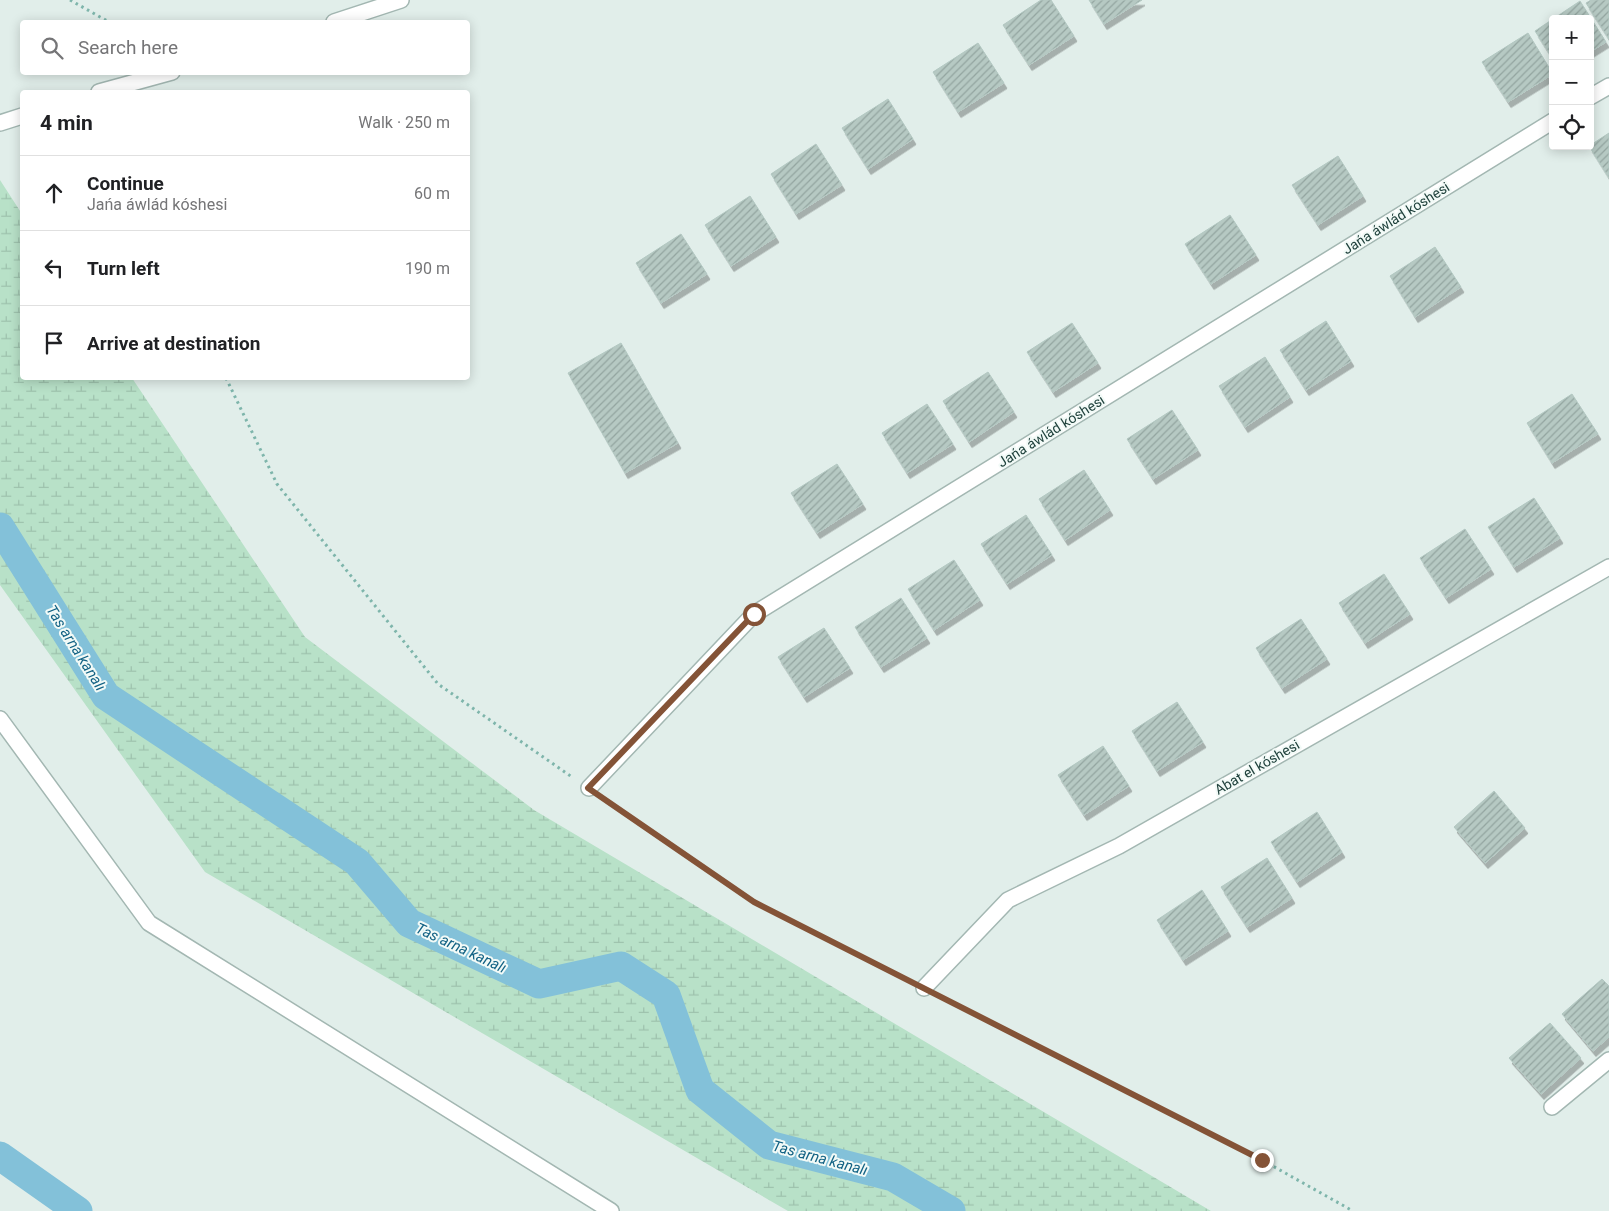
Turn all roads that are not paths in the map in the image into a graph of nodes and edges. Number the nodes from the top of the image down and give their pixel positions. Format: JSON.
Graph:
{"nodes":[{"id":1,"x":401,"y":0,"type":"edge"},
{"id":2,"x":340,"y":20,"type":"edge"},
{"id":3,"x":161,"y":75,"type":"edge"},
{"id":4,"x":1609,"y":86,"type":"edge"},
{"id":5,"x":107,"y":90,"type":"edge"},
{"id":6,"x":1594,"y":95,"type":"edge"},
{"id":7,"x":20,"y":117,"type":"edge"},
{"id":8,"x":1549,"y":122,"type":"edge"},
{"id":9,"x":0,"y":123,"type":"edge"},
{"id":10,"x":1609,"y":567,"type":"edge"},
{"id":11,"x":0,"y":719,"type":"edge"},
{"id":12,"x":588,"y":788,"type":"road end"},
{"id":13,"x":924,"y":988,"type":"road end"},
{"id":14,"x":1609,"y":1060,"type":"edge"},
{"id":15,"x":1552,"y":1107,"type":"dead end"},
{"id":16,"x":611,"y":1211,"type":"edge"}],
"edges":[{"from":1,"to":2,"type":"street"},
{"from":3,"to":5,"type":"street"},
{"from":4,"to":6,"type":"street"},
{"from":7,"to":9,"type":"street"},
{"from":8,"to":12,"type":"street","name":"Jańa áwlád kóshesi"},
{"from":10,"to":13,"type":"street","name":"Abat el kóshesi"},
{"from":11,"to":16,"type":"street"},
{"from":14,"to":15,"type":"street"}]}
